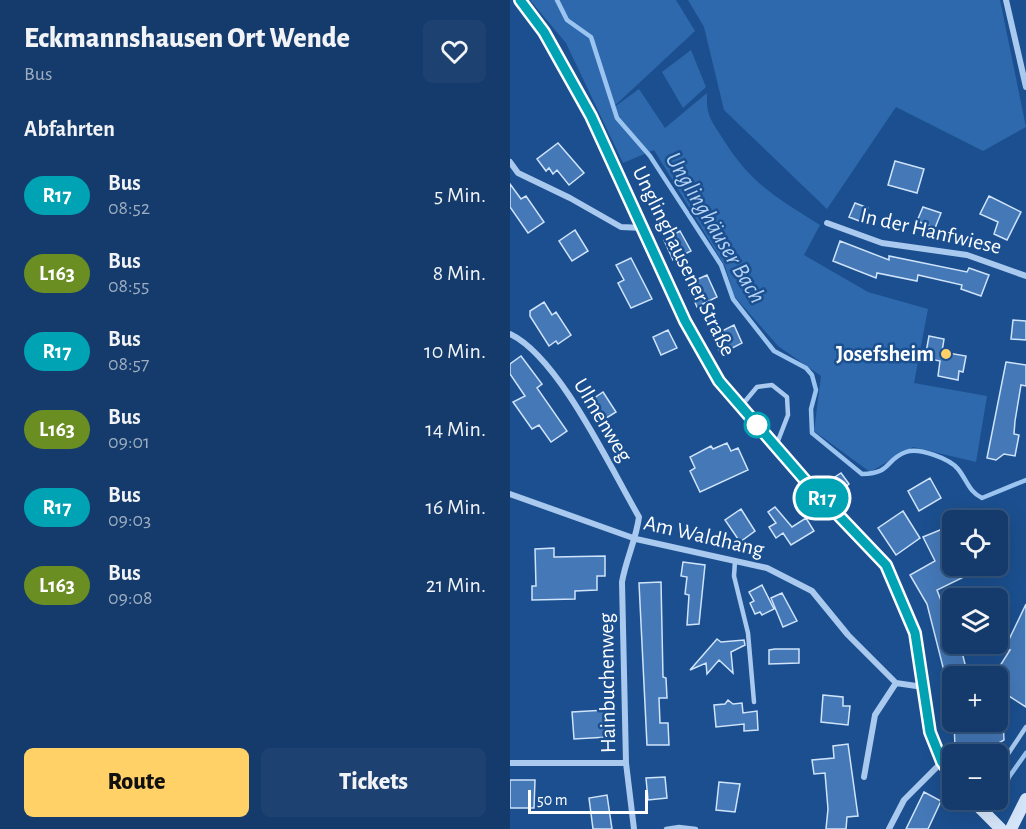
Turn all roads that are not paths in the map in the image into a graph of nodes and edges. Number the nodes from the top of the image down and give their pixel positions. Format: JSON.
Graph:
{"nodes":[{"id":1,"x":520,"y":0,"type":"edge"},
{"id":2,"x":1006,"y":0,"type":"edge"},
{"id":3,"x":1026,"y":87,"type":"edge"},
{"id":4,"x":510,"y":162,"type":"edge"},
{"id":5,"x":510,"y":170,"type":"edge"},
{"id":6,"x":518,"y":173,"type":"junction"},
{"id":7,"x":827,"y":223,"type":"dead end"},
{"id":8,"x":644,"y":228,"type":"junction"},
{"id":9,"x":1026,"y":276,"type":"edge"},
{"id":10,"x":510,"y":334,"type":"edge"},
{"id":11,"x":740,"y":407,"type":"junction"},
{"id":12,"x":776,"y":447,"type":"junction"},
{"id":13,"x":510,"y":494,"type":"edge"},
{"id":14,"x":636,"y":539,"type":"junction"},
{"id":15,"x":735,"y":561,"type":"junction"},
{"id":16,"x":896,"y":683,"type":"junction"},
{"id":17,"x":923,"y":687,"type":"junction"},
{"id":18,"x":754,"y":702,"type":"dead end"},
{"id":19,"x":1026,"y":728,"type":"edge"},
{"id":20,"x":1008,"y":754,"type":"edge"},
{"id":21,"x":942,"y":762,"type":"joint"},
{"id":22,"x":510,"y":763,"type":"edge"},
{"id":23,"x":626,"y":763,"type":"junction"},
{"id":24,"x":864,"y":777,"type":"dead end"},
{"id":25,"x":1026,"y":799,"type":"edge"},
{"id":26,"x":982,"y":810,"type":"edge"},
{"id":27,"x":634,"y":829,"type":"edge"},
{"id":28,"x":666,"y":829,"type":"edge"},
{"id":29,"x":696,"y":829,"type":"edge"},
{"id":30,"x":889,"y":829,"type":"edge"},
{"id":31,"x":1000,"y":829,"type":"edge"},
{"id":32,"x":1011,"y":829,"type":"edge"}],
"edges":[{"from":1,"to":8,"type":"main road","name":"Unglinghausener Straße"},
{"from":2,"to":3,"type":"street"},
{"from":4,"to":6,"type":"street"},
{"from":5,"to":6,"type":"street"},
{"from":6,"to":8,"type":"street"},
{"from":7,"to":9,"type":"street","name":"In der Hanfwiese"},
{"from":8,"to":11,"type":"main road","name":"Unglinghausener Straße"},
{"from":10,"to":14,"type":"street","name":"Ulmenweg"},
{"from":11,"to":12,"type":"main road","name":"Unglinghausener Straße"},
{"from":11,"to":12,"type":"lane"},
{"from":12,"to":17,"type":"main road","name":"Unglinghausener Straße"},
{"from":13,"to":14,"type":"street","name":"Am Waldhang"},
{"from":14,"to":15,"type":"street","name":"Am Waldhang"},
{"from":14,"to":23,"type":"street","name":"Hainbuchenweg"},
{"from":15,"to":16,"type":"street","name":"Am Waldhang"},
{"from":15,"to":18,"type":"lane"},
{"from":16,"to":17,"type":"street"},
{"from":16,"to":24,"type":"street"},
{"from":17,"to":21,"type":"main road","name":"Unglinghausener Straße"},
{"from":19,"to":20,"type":"lane"},
{"from":21,"to":30,"type":"street"},
{"from":22,"to":23,"type":"street"},
{"from":23,"to":27,"type":"street","name":"Hainbuchenweg"},
{"from":25,"to":32,"type":"main road"},
{"from":26,"to":31,"type":"main road"},
{"from":28,"to":29,"type":"lane"}]}
